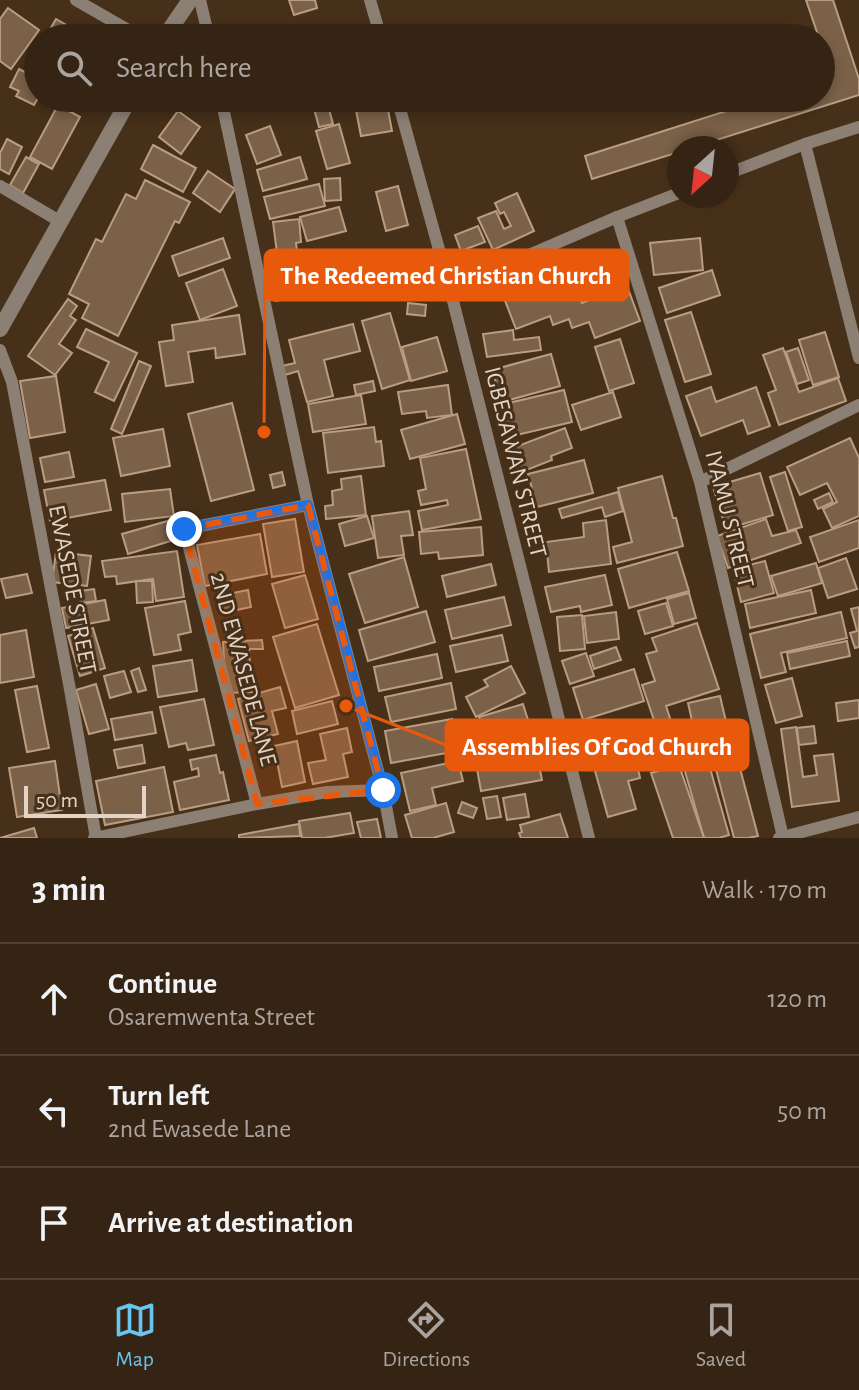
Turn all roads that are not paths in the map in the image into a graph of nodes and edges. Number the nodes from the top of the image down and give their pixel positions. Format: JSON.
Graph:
{"nodes":[{"id":1,"x":76,"y":0,"type":"edge"},
{"id":2,"x":190,"y":0,"type":"edge"},
{"id":3,"x":200,"y":0,"type":"edge"},
{"id":4,"x":370,"y":0,"type":"edge"},
{"id":5,"x":118,"y":24,"type":"edge"},
{"id":6,"x":174,"y":24,"type":"edge"},
{"id":7,"x":206,"y":24,"type":"edge"},
{"id":8,"x":377,"y":24,"type":"edge"},
{"id":9,"x":122,"y":112,"type":"edge"},
{"id":10,"x":224,"y":112,"type":"edge"},
{"id":11,"x":401,"y":112,"type":"edge"},
{"id":12,"x":859,"y":127,"type":"edge"},
{"id":13,"x":805,"y":144,"type":"junction"},
{"id":14,"x":739,"y":169,"type":"edge"},
{"id":15,"x":0,"y":186,"type":"edge"},
{"id":16,"x":667,"y":198,"type":"edge"},
{"id":17,"x":617,"y":217,"type":"junction"},
{"id":18,"x":61,"y":222,"type":"junction"},
{"id":19,"x":450,"y":289,"type":"junction"},
{"id":20,"x":0,"y":329,"type":"edge"},
{"id":21,"x":0,"y":350,"type":"edge"},
{"id":22,"x":859,"y":358,"type":"edge"},
{"id":23,"x":859,"y":405,"type":"edge"},
{"id":24,"x":700,"y":482,"type":"junction"},
{"id":25,"x":308,"y":505,"type":"junction"},
{"id":26,"x":383,"y":790,"type":"junction"},
{"id":27,"x":257,"y":804,"type":"junction"},
{"id":28,"x":859,"y":817,"type":"edge"},
{"id":29,"x":95,"y":838,"type":"edge"},
{"id":30,"x":392,"y":838,"type":"edge"},
{"id":31,"x":589,"y":838,"type":"edge"},
{"id":32,"x":781,"y":838,"type":"edge"}],
"edges":[{"from":1,"to":5,"type":"street"},
{"from":2,"to":6,"type":"street"},
{"from":3,"to":7,"type":"street"},
{"from":4,"to":8,"type":"street"},
{"from":9,"to":18,"type":"street"},
{"from":10,"to":25,"type":"street"},
{"from":11,"to":19,"type":"street","name":"IGBESAWAN STREET"},
{"from":12,"to":13,"type":"street"},
{"from":13,"to":14,"type":"street"},
{"from":13,"to":22,"type":"street"},
{"from":15,"to":18,"type":"street"},
{"from":16,"to":17,"type":"street"},
{"from":17,"to":19,"type":"street"},
{"from":17,"to":24,"type":"street","name":"IYAMU STREET"},
{"from":18,"to":20,"type":"street"},
{"from":19,"to":31,"type":"street","name":"IGBESAWAN STREET"},
{"from":21,"to":29,"type":"street","name":"EWASEDE STREET"},
{"from":23,"to":24,"type":"street"},
{"from":24,"to":32,"type":"street","name":"IYAMU STREET"},
{"from":25,"to":26,"type":"street"},
{"from":25,"to":27,"type":"street","name":"2ND EWASEDE LANE"},
{"from":26,"to":27,"type":"street"},
{"from":26,"to":30,"type":"street"},
{"from":27,"to":29,"type":"street"},
{"from":28,"to":32,"type":"street"}]}
